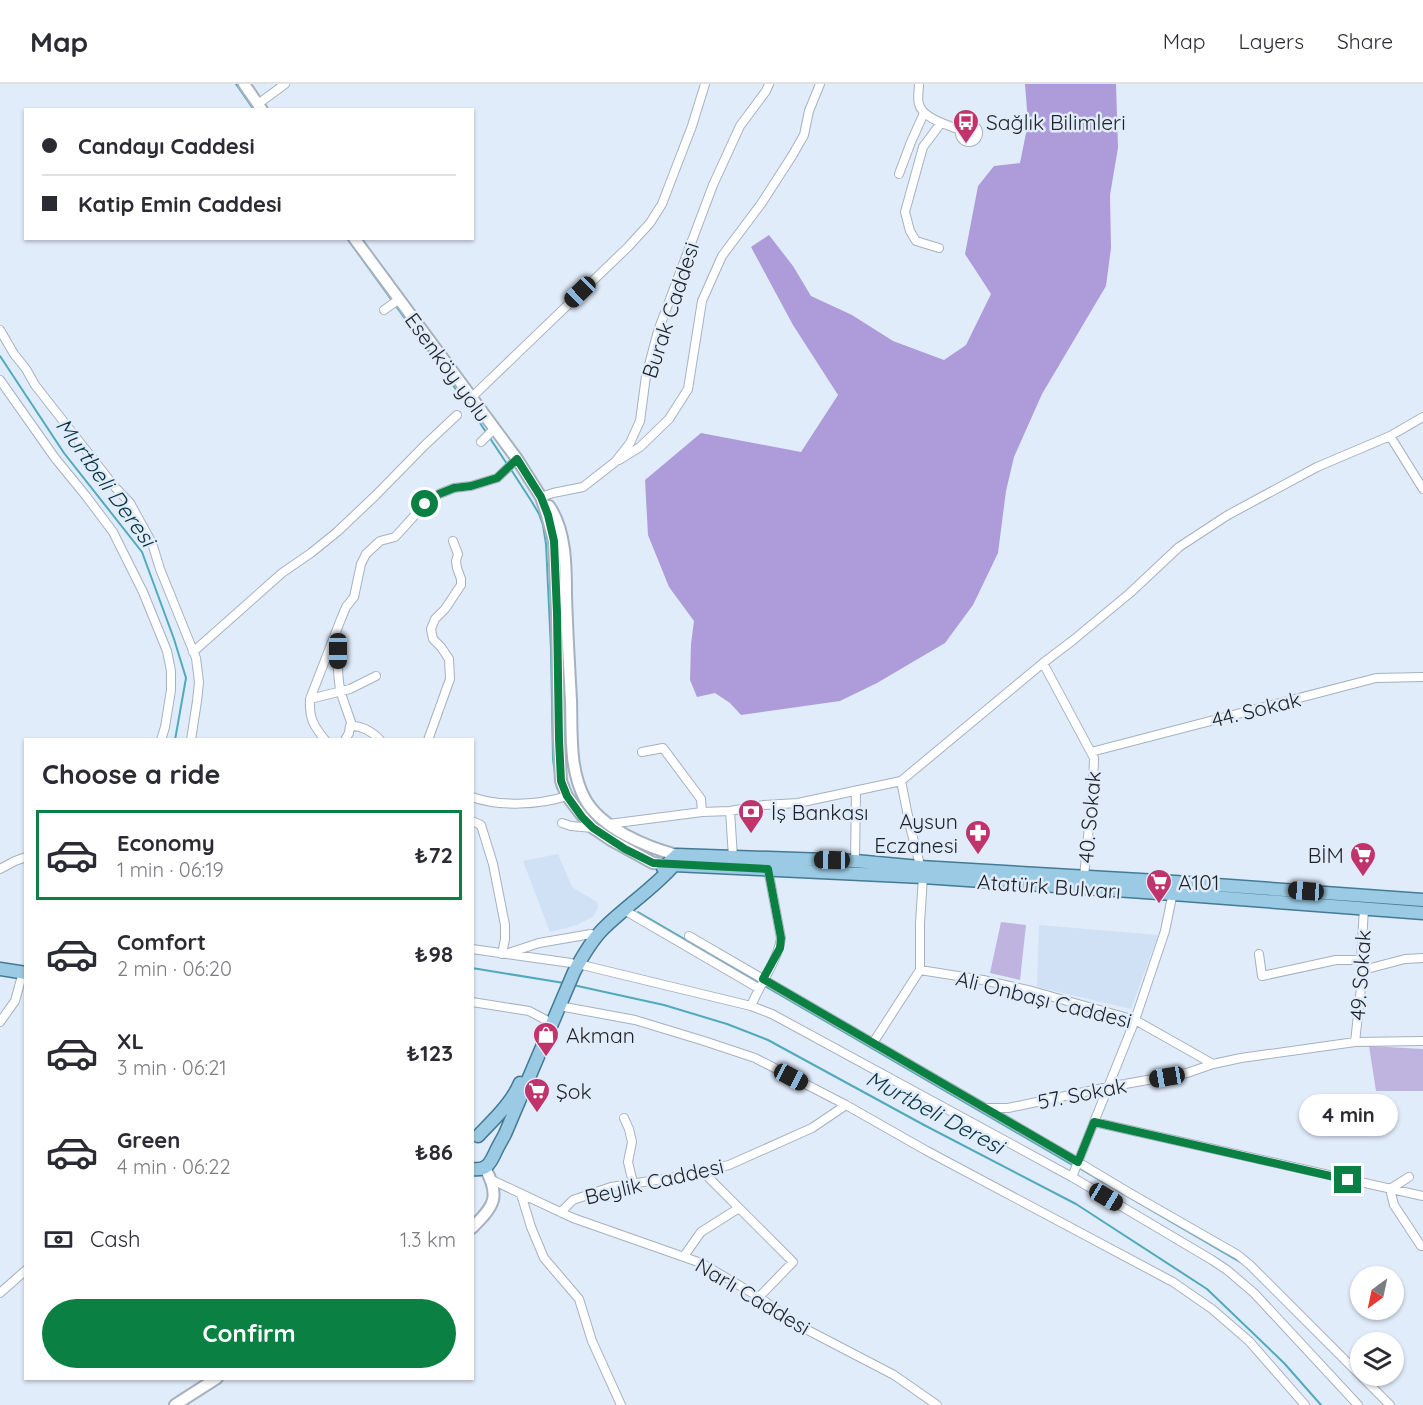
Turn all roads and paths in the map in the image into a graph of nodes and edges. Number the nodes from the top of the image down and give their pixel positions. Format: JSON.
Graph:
{"nodes":[{"id":1,"x":244,"y":84,"type":"edge"},
{"id":2,"x":285,"y":84,"type":"edge"},
{"id":3,"x":705,"y":84,"type":"edge"},
{"id":4,"x":769,"y":84,"type":"edge"},
{"id":5,"x":820,"y":84,"type":"edge"},
{"id":6,"x":919,"y":84,"type":"edge"},
{"id":7,"x":260,"y":107,"type":"edge"},
{"id":8,"x":924,"y":113,"type":"junction"},
{"id":9,"x":941,"y":123,"type":"junction"},
{"id":10,"x":960,"y":130,"type":"dead end"},
{"id":11,"x":899,"y":174,"type":"dead end"},
{"id":12,"x":355,"y":240,"type":"edge"},
{"id":13,"x":939,"y":248,"type":"dead end"},
{"id":14,"x":0,"y":330,"type":"edge"},
{"id":15,"x":0,"y":380,"type":"edge"},
{"id":16,"x":471,"y":398,"type":"junction"},
{"id":17,"x":457,"y":415,"type":"dead end"},
{"id":18,"x":1423,"y":417,"type":"edge"},
{"id":19,"x":1390,"y":436,"type":"junction"},
{"id":20,"x":615,"y":462,"type":"junction"},
{"id":21,"x":511,"y":464,"type":"junction"},
{"id":22,"x":1423,"y":489,"type":"edge"},
{"id":23,"x":541,"y":497,"type":"junction"},
{"id":24,"x":453,"y":541,"type":"dead end"},
{"id":25,"x":335,"y":635,"type":"junction"},
{"id":26,"x":193,"y":652,"type":"junction"},
{"id":27,"x":1043,"y":663,"type":"junction"},
{"id":28,"x":375,"y":676,"type":"dead end"},
{"id":29,"x":1423,"y":677,"type":"edge"},
{"id":30,"x":341,"y":691,"type":"junction"},
{"id":31,"x":310,"y":699,"type":"junction"},
{"id":32,"x":352,"y":725,"type":"junction"},
{"id":33,"x":162,"y":738,"type":"edge"},
{"id":34,"x":191,"y":738,"type":"edge"},
{"id":35,"x":324,"y":738,"type":"edge"},
{"id":36,"x":346,"y":738,"type":"edge"},
{"id":37,"x":377,"y":738,"type":"edge"},
{"id":38,"x":429,"y":738,"type":"edge"},
{"id":39,"x":642,"y":752,"type":"dead end"},
{"id":40,"x":1091,"y":752,"type":"junction"},
{"id":41,"x":901,"y":781,"type":"junction"},
{"id":42,"x":856,"y":791,"type":"junction"},
{"id":43,"x":567,"y":796,"type":"junction"},
{"id":44,"x":474,"y":798,"type":"edge"},
{"id":45,"x":730,"y":811,"type":"junction"},
{"id":46,"x":702,"y":812,"type":"junction"},
{"id":47,"x":474,"y":821,"type":"edge"},
{"id":48,"x":562,"y":823,"type":"dead end"},
{"id":49,"x":609,"y":825,"type":"junction"},
{"id":50,"x":593,"y":828,"type":"junction"},
{"id":51,"x":24,"y":857,"type":"edge"},
{"id":52,"x":733,"y":857,"type":"junction"},
{"id":53,"x":855,"y":861,"type":"junction"},
{"id":54,"x":669,"y":862,"type":"junction"},
{"id":55,"x":0,"y":869,"type":"edge"},
{"id":56,"x":768,"y":869,"type":"junction"},
{"id":57,"x":921,"y":872,"type":"junction"},
{"id":58,"x":1084,"y":876,"type":"junction"},
{"id":59,"x":1174,"y":888,"type":"junction"},
{"id":60,"x":1423,"y":900,"type":"edge"},
{"id":61,"x":1364,"y":908,"type":"junction"},
{"id":62,"x":624,"y":910,"type":"junction"},
{"id":63,"x":1423,"y":913,"type":"edge"},
{"id":64,"x":591,"y":934,"type":"junction"},
{"id":65,"x":689,"y":936,"type":"dead end"},
{"id":66,"x":474,"y":949,"type":"edge"},
{"id":67,"x":502,"y":954,"type":"junction"},
{"id":68,"x":1259,"y":954,"type":"dead end"},
{"id":69,"x":1423,"y":958,"type":"edge"},
{"id":70,"x":1361,"y":960,"type":"junction"},
{"id":71,"x":0,"y":961,"type":"edge"},
{"id":72,"x":573,"y":967,"type":"junction"},
{"id":73,"x":0,"y":969,"type":"edge"},
{"id":74,"x":24,"y":970,"type":"edge"},
{"id":75,"x":24,"y":970,"type":"edge"},
{"id":76,"x":920,"y":970,"type":"junction"},
{"id":77,"x":1363,"y":970,"type":"junction"},
{"id":78,"x":24,"y":973,"type":"edge"},
{"id":79,"x":761,"y":983,"type":"junction"},
{"id":80,"x":474,"y":1002,"type":"edge"},
{"id":81,"x":556,"y":1006,"type":"junction"},
{"id":82,"x":750,"y":1006,"type":"junction"},
{"id":83,"x":546,"y":1020,"type":"junction"},
{"id":84,"x":1135,"y":1020,"type":"junction"},
{"id":85,"x":0,"y":1022,"type":"edge"},
{"id":86,"x":1423,"y":1041,"type":"edge"},
{"id":87,"x":873,"y":1042,"type":"junction"},
{"id":88,"x":1355,"y":1042,"type":"junction"},
{"id":89,"x":1213,"y":1064,"type":"junction"},
{"id":90,"x":1108,"y":1087,"type":"junction"},
{"id":91,"x":846,"y":1105,"type":"junction"},
{"id":92,"x":985,"y":1108,"type":"junction"},
{"id":93,"x":624,"y":1118,"type":"dead end"},
{"id":94,"x":1094,"y":1122,"type":"junction"},
{"id":95,"x":474,"y":1136,"type":"edge"},
{"id":96,"x":494,"y":1154,"type":"junction"},
{"id":97,"x":479,"y":1168,"type":"edge"},
{"id":98,"x":1075,"y":1168,"type":"junction"},
{"id":99,"x":703,"y":1172,"type":"junction"},
{"id":100,"x":1409,"y":1177,"type":"dead end"},
{"id":101,"x":492,"y":1180,"type":"junction"},
{"id":102,"x":633,"y":1183,"type":"junction"},
{"id":103,"x":1390,"y":1189,"type":"junction"},
{"id":104,"x":521,"y":1194,"type":"junction"},
{"id":105,"x":1423,"y":1196,"type":"edge"},
{"id":106,"x":739,"y":1208,"type":"junction"},
{"id":107,"x":562,"y":1213,"type":"junction"},
{"id":108,"x":474,"y":1226,"type":"edge"},
{"id":109,"x":1423,"y":1246,"type":"edge"},
{"id":110,"x":684,"y":1256,"type":"junction"},
{"id":111,"x":24,"y":1272,"type":"edge"},
{"id":112,"x":0,"y":1293,"type":"edge"},
{"id":113,"x":759,"y":1297,"type":"junction"},
{"id":114,"x":1350,"y":1364,"type":"edge"},
{"id":115,"x":214,"y":1380,"type":"edge"},
{"id":116,"x":1372,"y":1386,"type":"edge"},
{"id":117,"x":175,"y":1405,"type":"edge"},
{"id":118,"x":621,"y":1405,"type":"edge"},
{"id":119,"x":937,"y":1405,"type":"edge"},
{"id":120,"x":1305,"y":1405,"type":"edge"},
{"id":121,"x":1358,"y":1405,"type":"edge"},
{"id":122,"x":1390,"y":1405,"type":"edge"}],
"edges":[{"from":1,"to":7,"type":"street"},
{"from":2,"to":7,"type":"street"},
{"from":3,"to":16,"type":"street"},
{"from":4,"to":20,"type":"street","name":"Burak Caddesi"},
{"from":5,"to":20,"type":"street"},
{"from":6,"to":8,"type":"street"},
{"from":8,"to":9,"type":"street"},
{"from":8,"to":11,"type":"street"},
{"from":9,"to":10,"type":"street"},
{"from":9,"to":13,"type":"street"},
{"from":12,"to":16,"type":"street","name":"Esenköy yolu"},
{"from":14,"to":26,"type":"street"},
{"from":15,"to":33,"type":"street"},
{"from":16,"to":21,"type":"street","name":"Esenköy yolu"},
{"from":17,"to":26,"type":"street"},
{"from":18,"to":19,"type":"street"},
{"from":19,"to":22,"type":"street"},
{"from":19,"to":27,"type":"street"},
{"from":20,"to":23,"type":"street","name":"Burak Caddesi"},
{"from":21,"to":23,"type":"street","name":"Esenköy yolu"},
{"from":21,"to":25,"type":"street"},
{"from":23,"to":43,"type":"street"},
{"from":23,"to":49,"type":"street"},
{"from":24,"to":38,"type":"street"},
{"from":25,"to":30,"type":"street"},
{"from":25,"to":31,"type":"street"},
{"from":26,"to":34,"type":"street"},
{"from":27,"to":40,"type":"street","name":"40. Sokak"},
{"from":27,"to":41,"type":"street"},
{"from":28,"to":30,"type":"street"},
{"from":29,"to":40,"type":"street","name":"44. Sokak"},
{"from":30,"to":31,"type":"street"},
{"from":30,"to":32,"type":"street"},
{"from":31,"to":35,"type":"street"},
{"from":32,"to":36,"type":"street"},
{"from":32,"to":37,"type":"street"},
{"from":39,"to":46,"type":"street"},
{"from":40,"to":58,"type":"street","name":"40. Sokak"},
{"from":41,"to":42,"type":"street"},
{"from":41,"to":57,"type":"street"},
{"from":42,"to":45,"type":"street"},
{"from":42,"to":53,"type":"street"},
{"from":43,"to":44,"type":"street"},
{"from":43,"to":50,"type":"street"},
{"from":45,"to":46,"type":"street"},
{"from":45,"to":52,"type":"street"},
{"from":46,"to":49,"type":"street"},
{"from":47,"to":67,"type":"street"},
{"from":48,"to":50,"type":"street"},
{"from":49,"to":54,"type":"street"},
{"from":50,"to":54,"type":"street"},
{"from":51,"to":55,"type":"street"},
{"from":52,"to":53,"type":"main road","name":"Atatürk Bulvarı"},
{"from":52,"to":54,"type":"main road","name":"Atatürk Bulvarı"},
{"from":53,"to":57,"type":"main road","name":"Atatürk Bulvarı"},
{"from":54,"to":56,"type":"main road","name":"Atatürk Bulvarı"},
{"from":54,"to":62,"type":"main road"},
{"from":54,"to":64,"type":"main road"},
{"from":56,"to":57,"type":"main road","name":"Atatürk Bulvarı"},
{"from":56,"to":79,"type":"street"},
{"from":57,"to":58,"type":"main road","name":"Atatürk Bulvarı"},
{"from":57,"to":59,"type":"main road","name":"Atatürk Bulvarı"},
{"from":57,"to":76,"type":"street"},
{"from":58,"to":59,"type":"main road","name":"Atatürk Bulvarı"},
{"from":59,"to":60,"type":"main road","name":"Atatürk Bulvarı"},
{"from":59,"to":61,"type":"main road","name":"Atatürk Bulvarı"},
{"from":59,"to":84,"type":"street"},
{"from":61,"to":63,"type":"main road","name":"Atatürk Bulvarı"},
{"from":61,"to":70,"type":"street","name":"49. Sokak"},
{"from":62,"to":72,"type":"main road"},
{"from":62,"to":79,"type":"street"},
{"from":64,"to":67,"type":"street"},
{"from":64,"to":72,"type":"main road"},
{"from":65,"to":79,"type":"street"},
{"from":66,"to":67,"type":"street"},
{"from":67,"to":72,"type":"street"},
{"from":68,"to":70,"type":"street"},
{"from":69,"to":77,"type":"street"},
{"from":70,"to":77,"type":"street","name":"49. Sokak"},
{"from":71,"to":74,"type":"main road"},
{"from":72,"to":81,"type":"main road"},
{"from":72,"to":82,"type":"street"},
{"from":73,"to":75,"type":"main road"},
{"from":76,"to":84,"type":"street","name":"Ali Onbaşı Caddesi"},
{"from":76,"to":87,"type":"street"},
{"from":77,"to":88,"type":"street","name":"49. Sokak"},
{"from":78,"to":85,"type":"street"},
{"from":79,"to":82,"type":"street"},
{"from":79,"to":87,"type":"street"},
{"from":80,"to":83,"type":"street"},
{"from":81,"to":83,"type":"main road"},
{"from":81,"to":91,"type":"street"},
{"from":81,"to":96,"type":"main road"},
{"from":82,"to":98,"type":"street"},
{"from":83,"to":95,"type":"main road"},
{"from":84,"to":89,"type":"street","name":"Ali Onbaşı Caddesi"},
{"from":84,"to":90,"type":"street"},
{"from":86,"to":88,"type":"street"},
{"from":87,"to":92,"type":"street"},
{"from":88,"to":89,"type":"street"},
{"from":89,"to":90,"type":"street","name":"57. Sokak"},
{"from":90,"to":92,"type":"street","name":"57. Sokak"},
{"from":90,"to":94,"type":"street"},
{"from":91,"to":99,"type":"street","name":"Beylik Caddesi"},
{"from":91,"to":120,"type":"street"},
{"from":92,"to":98,"type":"street"},
{"from":93,"to":102,"type":"street"},
{"from":94,"to":98,"type":"street"},
{"from":94,"to":103,"type":"street"},
{"from":95,"to":96,"type":"main road"},
{"from":96,"to":97,"type":"main road"},
{"from":97,"to":101,"type":"street"},
{"from":98,"to":114,"type":"street"},
{"from":98,"to":121,"type":"street"},
{"from":99,"to":102,"type":"street","name":"Beylik Caddesi"},
{"from":99,"to":106,"type":"street"},
{"from":100,"to":103,"type":"street"},
{"from":101,"to":104,"type":"street","name":"Narlı Caddesi"},
{"from":101,"to":108,"type":"street"},
{"from":102,"to":107,"type":"street","name":"Beylik Caddesi"},
{"from":103,"to":105,"type":"street"},
{"from":103,"to":109,"type":"street"},
{"from":104,"to":107,"type":"street","name":"Narlı Caddesi"},
{"from":104,"to":118,"type":"street"},
{"from":106,"to":110,"type":"street"},
{"from":106,"to":113,"type":"street"},
{"from":107,"to":110,"type":"street","name":"Narlı Caddesi"},
{"from":110,"to":113,"type":"street","name":"Narlı Caddesi"},
{"from":111,"to":112,"type":"street"},
{"from":113,"to":119,"type":"street","name":"Narlı Caddesi"},
{"from":115,"to":117,"type":"street"},
{"from":116,"to":122,"type":"street"}]}
